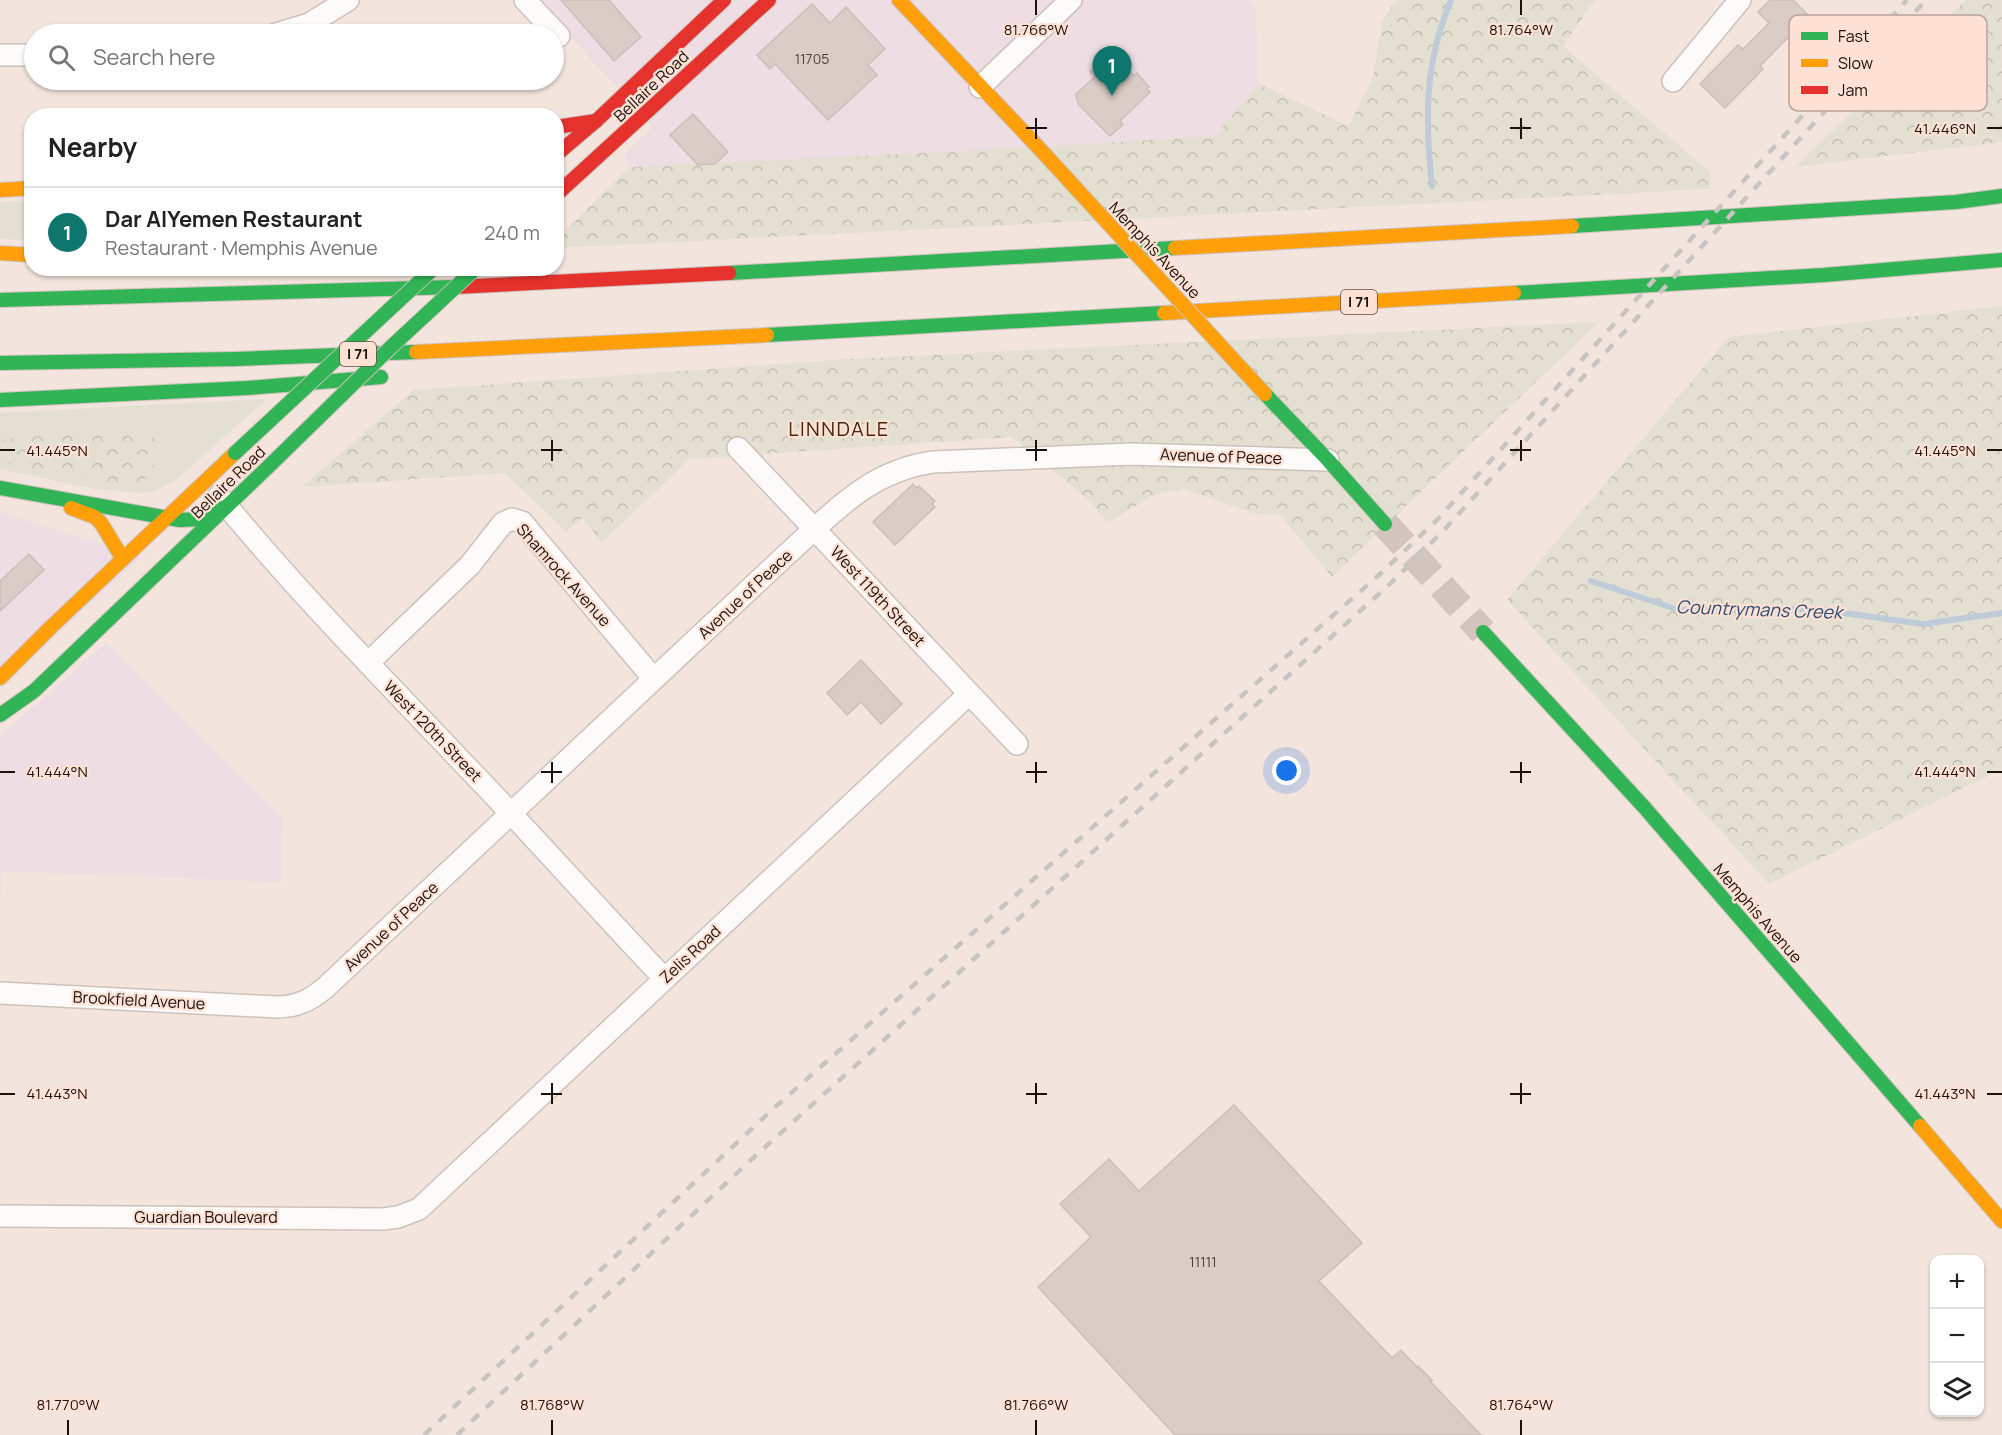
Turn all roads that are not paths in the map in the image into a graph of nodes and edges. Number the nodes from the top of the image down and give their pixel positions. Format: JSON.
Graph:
{"nodes":[{"id":1,"x":348,"y":0,"type":"edge"},
{"id":2,"x":525,"y":0,"type":"edge"},
{"id":3,"x":724,"y":0,"type":"edge"},
{"id":4,"x":769,"y":0,"type":"edge"},
{"id":5,"x":899,"y":0,"type":"edge"},
{"id":6,"x":1071,"y":0,"type":"edge"},
{"id":7,"x":1740,"y":0,"type":"edge"},
{"id":8,"x":309,"y":24,"type":"edge"},
{"id":9,"x":548,"y":24,"type":"edge"},
{"id":10,"x":0,"y":55,"type":"edge"},
{"id":11,"x":24,"y":55,"type":"edge"},
{"id":12,"x":1673,"y":81,"type":"dead end"},
{"id":13,"x":980,"y":87,"type":"junction"},
{"id":14,"x":596,"y":121,"type":"junction"},
{"id":15,"x":564,"y":126,"type":"edge"},
{"id":16,"x":564,"y":148,"type":"edge"},
{"id":17,"x":24,"y":188,"type":"edge"},
{"id":18,"x":564,"y":189,"type":"edge"},
{"id":19,"x":0,"y":190,"type":"edge"},
{"id":20,"x":2002,"y":196,"type":"edge"},
{"id":21,"x":0,"y":253,"type":"edge"},
{"id":22,"x":24,"y":254,"type":"edge"},
{"id":23,"x":2002,"y":260,"type":"edge"},
{"id":24,"x":602,"y":265,"type":"dead end"},
{"id":25,"x":738,"y":272,"type":"junction"},
{"id":26,"x":425,"y":276,"type":"edge"},
{"id":27,"x":467,"y":276,"type":"edge"},
{"id":28,"x":0,"y":300,"type":"edge"},
{"id":29,"x":716,"y":338,"type":"junction"},
{"id":30,"x":546,"y":360,"type":"dead end"},
{"id":31,"x":0,"y":363,"type":"edge"},
{"id":32,"x":396,"y":375,"type":"dead end"},
{"id":33,"x":0,"y":400,"type":"edge"},
{"id":34,"x":738,"y":448,"type":"dead end"},
{"id":35,"x":1328,"y":460,"type":"junction"},
{"id":36,"x":206,"y":481,"type":"junction"},
{"id":37,"x":0,"y":488,"type":"edge"},
{"id":38,"x":30,"y":493,"type":"junction"},
{"id":39,"x":227,"y":506,"type":"junction"},
{"id":40,"x":165,"y":519,"type":"junction"},
{"id":41,"x":1384,"y":524,"type":"tunnel mouth"},
{"id":42,"x":816,"y":529,"type":"junction"},
{"id":43,"x":123,"y":559,"type":"junction"},
{"id":44,"x":1483,"y":632,"type":"tunnel mouth"},
{"id":45,"x":368,"y":663,"type":"junction"},
{"id":46,"x":0,"y":678,"type":"edge"},
{"id":47,"x":653,"y":678,"type":"junction"},
{"id":48,"x":969,"y":694,"type":"junction"},
{"id":49,"x":0,"y":715,"type":"edge"},
{"id":50,"x":1017,"y":744,"type":"dead end"},
{"id":51,"x":511,"y":813,"type":"junction"},
{"id":52,"x":664,"y":978,"type":"junction"},
{"id":53,"x":0,"y":993,"type":"edge"},
{"id":54,"x":277,"y":1007,"type":"joint"},
{"id":55,"x":411,"y":1213,"type":"joint"},
{"id":56,"x":0,"y":1216,"type":"edge"},
{"id":57,"x":2002,"y":1221,"type":"edge"}],
"edges":[{"from":1,"to":8,"type":"street"},
{"from":2,"to":9,"type":"street"},
{"from":3,"to":14,"type":"main road","name":"Bellaire Road"},
{"from":4,"to":18,"type":"main road","name":"Bellaire Road"},
{"from":5,"to":13,"type":"main road","name":"Memphis Avenue"},
{"from":6,"to":13,"type":"street"},
{"from":7,"to":12,"type":"street"},
{"from":10,"to":11,"type":"street"},
{"from":13,"to":35,"type":"main road","name":"Memphis Avenue","bridge":true},
{"from":14,"to":15,"type":"main road"},
{"from":14,"to":16,"type":"main road","name":"Bellaire Road"},
{"from":17,"to":19,"type":"main road"},
{"from":20,"to":25,"type":"main road"},
{"from":21,"to":22,"type":"main road"},
{"from":23,"to":29,"type":"main road","number":"I 71"},
{"from":24,"to":25,"type":"main road"},
{"from":25,"to":28,"type":"main road"},
{"from":26,"to":36,"type":"main road","name":"Bellaire Road","bridge":true},
{"from":27,"to":39,"type":"main road","name":"Bellaire Road","bridge":true},
{"from":29,"to":30,"type":"main road"},
{"from":29,"to":31,"type":"main road","number":"I 71"},
{"from":32,"to":33,"type":"main road"},
{"from":34,"to":42,"type":"street","name":"West 119th Street"},
{"from":35,"to":41,"type":"main road","name":"Memphis Avenue"},
{"from":35,"to":42,"type":"street","name":"Avenue of Peace"},
{"from":36,"to":39,"type":"street","name":"West 120th Street"},
{"from":36,"to":40,"type":"main road","name":"Bellaire Road"},
{"from":37,"to":38,"type":"main road"},
{"from":38,"to":40,"type":"main road"},
{"from":38,"to":43,"type":"main road"},
{"from":39,"to":40,"type":"main road"},
{"from":39,"to":45,"type":"street","name":"West 120th Street"},
{"from":39,"to":49,"type":"main road","name":"Bellaire Road"},
{"from":40,"to":43,"type":"main road","name":"Bellaire Road"},
{"from":42,"to":47,"type":"street","name":"Avenue of Peace"},
{"from":42,"to":48,"type":"street","name":"West 119th Street"},
{"from":43,"to":46,"type":"main road","name":"Bellaire Road"},
{"from":44,"to":57,"type":"main road","name":"Memphis Avenue"},
{"from":45,"to":47,"type":"street","name":"Shamrock Avenue"},
{"from":45,"to":51,"type":"street","name":"West 120th Street"},
{"from":47,"to":51,"type":"street","name":"Avenue of Peace"},
{"from":48,"to":50,"type":"street","name":"West 119th Street"},
{"from":48,"to":52,"type":"street","name":"Zelis Road"},
{"from":51,"to":52,"type":"street","name":"West 120th Street"},
{"from":51,"to":54,"type":"street","name":"Avenue of Peace"},
{"from":52,"to":55,"type":"street","name":"Zelis Road"},
{"from":53,"to":54,"type":"street","name":"Brookfield Avenue"},
{"from":55,"to":56,"type":"street","name":"Guardian Boulevard"}]}
